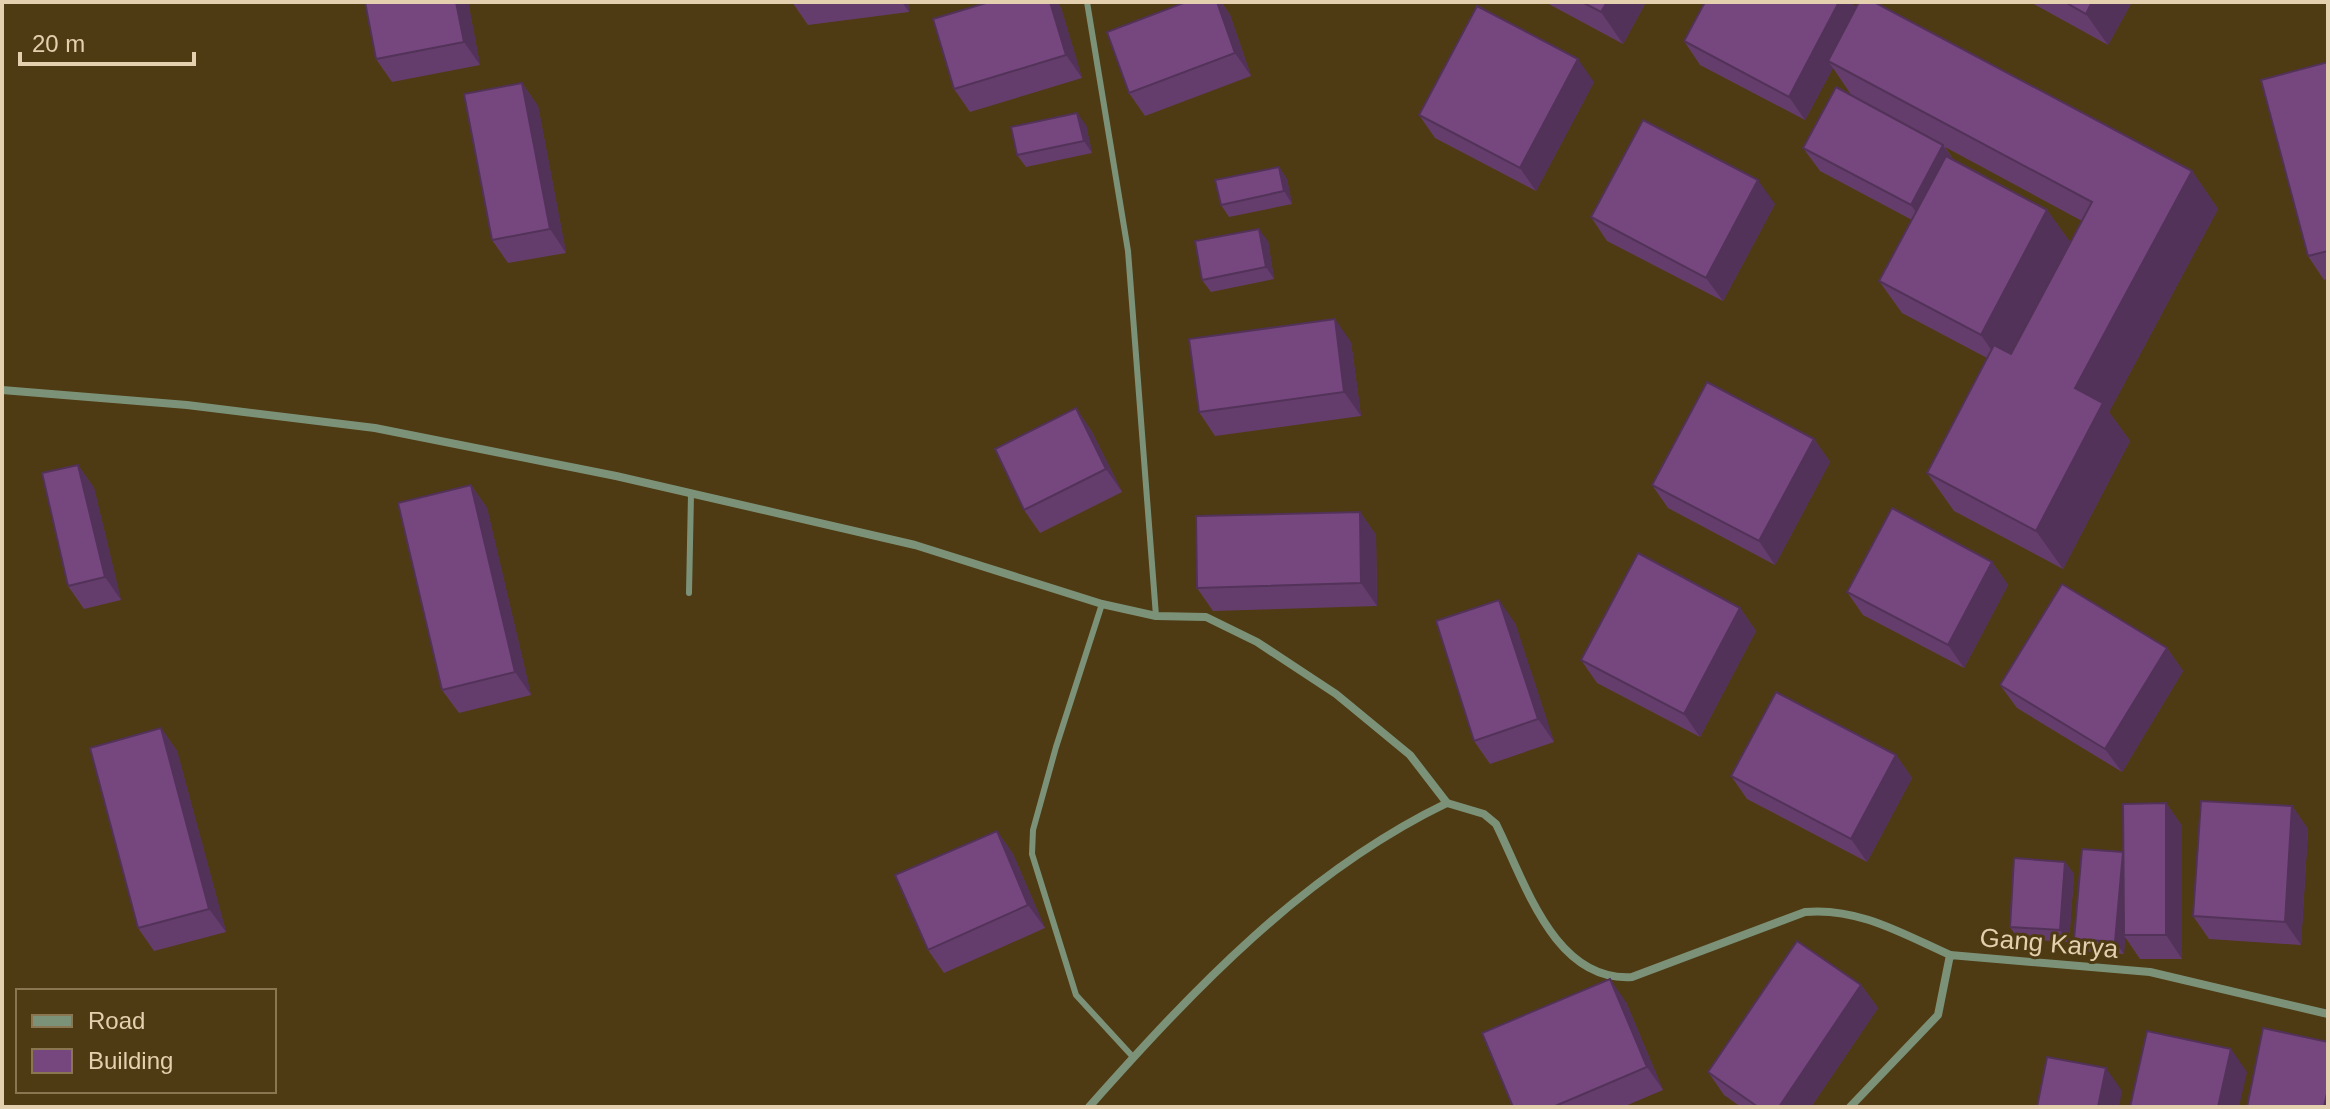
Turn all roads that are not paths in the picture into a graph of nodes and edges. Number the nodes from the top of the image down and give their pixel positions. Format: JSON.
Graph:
{"nodes":[{"id":1,"x":1087,"y":2,"type":"edge"},
{"id":2,"x":2,"y":390,"type":"edge"},
{"id":3,"x":691,"y":494,"type":"junction"},
{"id":4,"x":689,"y":593,"type":"dead end"},
{"id":5,"x":1102,"y":604,"type":"junction"},
{"id":6,"x":1156,"y":616,"type":"junction"},
{"id":7,"x":1447,"y":803,"type":"junction"},
{"id":8,"x":1950,"y":955,"type":"junction"},
{"id":9,"x":2328,"y":1014,"type":"edge"},
{"id":10,"x":1133,"y":1057,"type":"junction"},
{"id":11,"x":1089,"y":1107,"type":"edge"},
{"id":12,"x":1850,"y":1107,"type":"edge"}],
"edges":[{"from":1,"to":6,"type":"lane"},
{"from":2,"to":3,"type":"street"},
{"from":3,"to":4,"type":"lane"},
{"from":3,"to":5,"type":"street"},
{"from":5,"to":6,"type":"street"},
{"from":5,"to":10,"type":"lane"},
{"from":6,"to":7,"type":"street"},
{"from":7,"to":8,"type":"street"},
{"from":7,"to":10,"type":"street"},
{"from":8,"to":9,"type":"street","name":"Gang Karya"},
{"from":8,"to":12,"type":"street","name":"Gang Karya"},
{"from":10,"to":11,"type":"street"}]}
